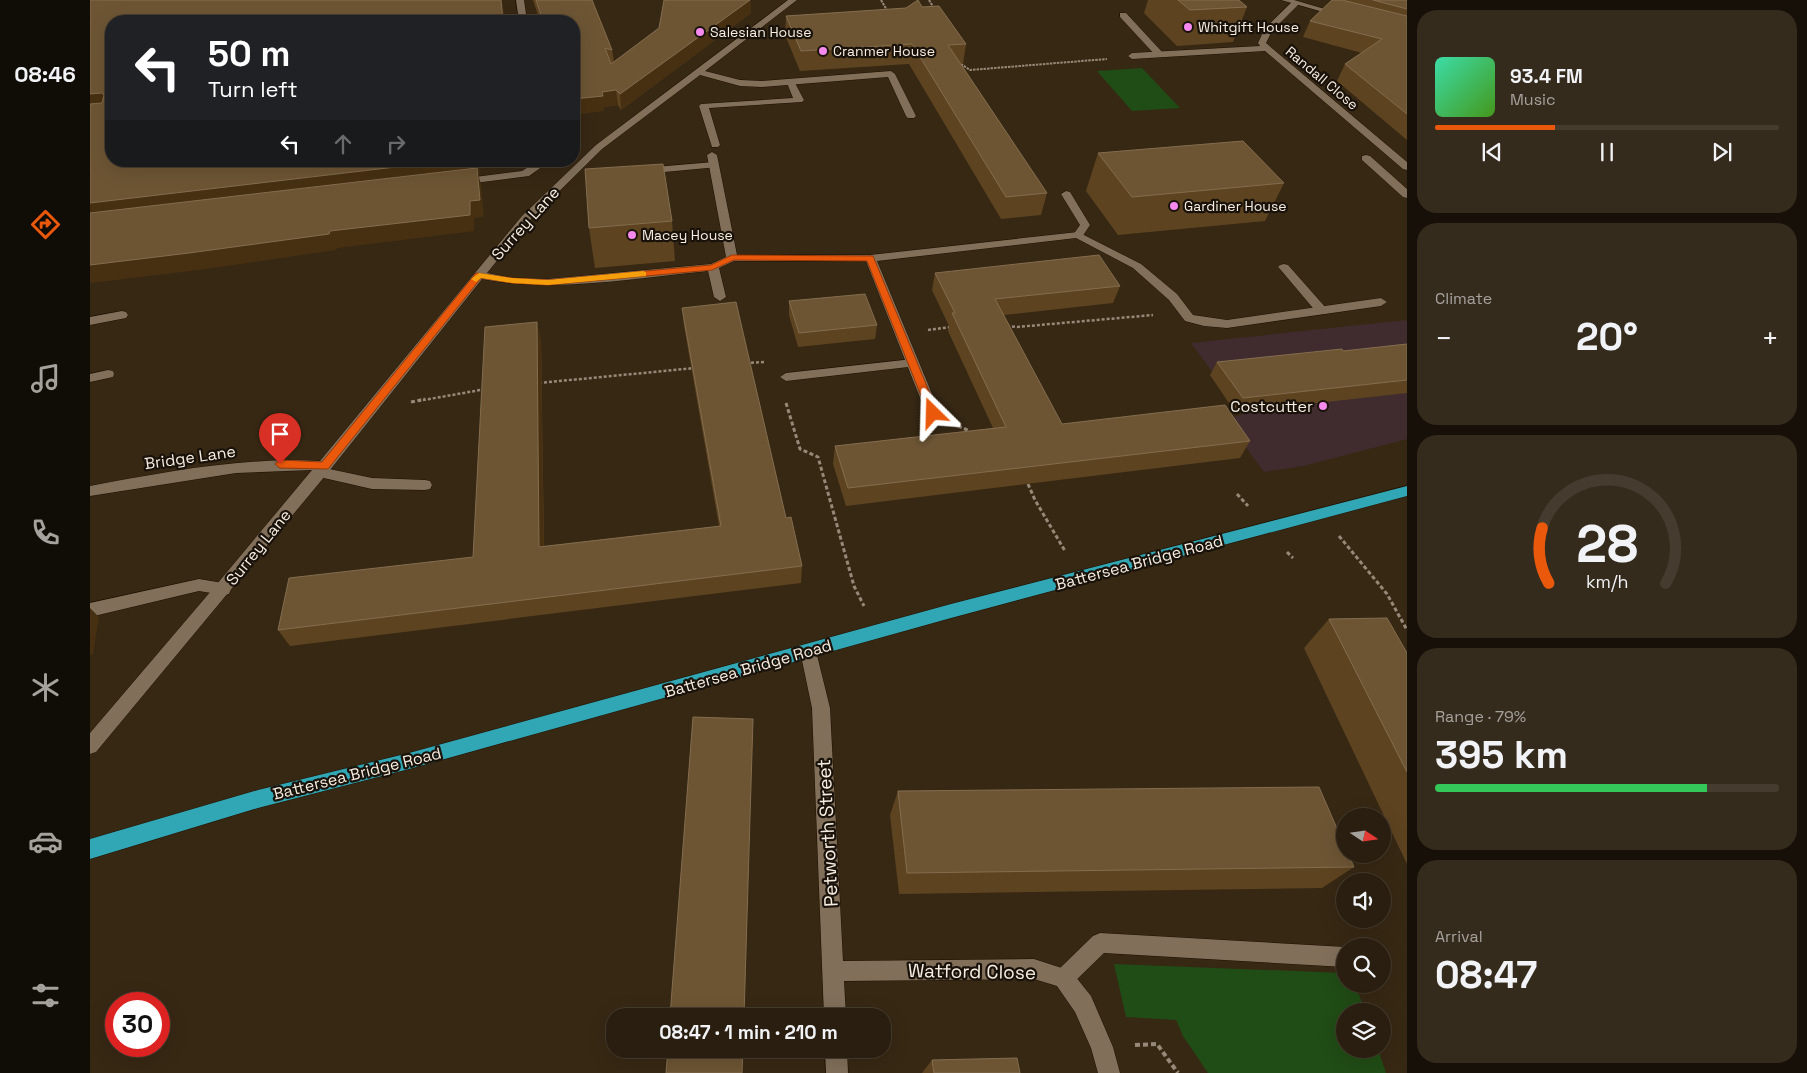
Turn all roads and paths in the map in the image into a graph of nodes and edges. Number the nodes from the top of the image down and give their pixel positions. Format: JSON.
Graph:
{"nodes":[{"id":1,"x":520,"y":0,"type":"edge"},
{"id":2,"x":793,"y":0,"type":"edge"},
{"id":3,"x":881,"y":0,"type":"edge"},
{"id":4,"x":928,"y":0,"type":"edge"},
{"id":5,"x":1285,"y":0,"type":"edge"},
{"id":6,"x":1296,"y":3,"type":"junction"},
{"id":7,"x":1123,"y":14,"type":"dead end"},
{"id":8,"x":523,"y":15,"type":"edge"},
{"id":9,"x":938,"y":15,"type":"edge"},
{"id":10,"x":890,"y":16,"type":"edge"},
{"id":11,"x":1352,"y":17,"type":"edge"},
{"id":12,"x":1266,"y":48,"type":"junction"},
{"id":13,"x":1160,"y":55,"type":"junction"},
{"id":14,"x":1132,"y":56,"type":"joint"},
{"id":15,"x":960,"y":57,"type":"edge"},
{"id":16,"x":960,"y":62,"type":"junction"},
{"id":17,"x":951,"y":63,"type":"edge"},
{"id":18,"x":965,"y":70,"type":"edge"},
{"id":19,"x":699,"y":72,"type":"junction"},
{"id":20,"x":790,"y":83,"type":"junction"},
{"id":21,"x":911,"y":116,"type":"dead end"},
{"id":22,"x":714,"y":155,"type":"junction"},
{"id":23,"x":1366,"y":158,"type":"dead end"},
{"id":24,"x":580,"y":165,"type":"edge"},
{"id":25,"x":536,"y":167,"type":"edge"},
{"id":26,"x":578,"y":167,"type":"edge"},
{"id":27,"x":1407,"y":167,"type":"edge"},
{"id":28,"x":631,"y":172,"type":"edge"},
{"id":29,"x":446,"y":184,"type":"edge"},
{"id":30,"x":1066,"y":194,"type":"dead end"},
{"id":31,"x":1407,"y":195,"type":"edge"},
{"id":32,"x":1078,"y":235,"type":"junction"},
{"id":33,"x":732,"y":258,"type":"junction"},
{"id":34,"x":870,"y":258,"type":"junction"},
{"id":35,"x":712,"y":267,"type":"junction"},
{"id":36,"x":1284,"y":267,"type":"dead end"},
{"id":37,"x":479,"y":275,"type":"junction"},
{"id":38,"x":720,"y":297,"type":"dead end"},
{"id":39,"x":1381,"y":302,"type":"dead end"},
{"id":40,"x":1183,"y":309,"type":"junction"},
{"id":41,"x":1322,"y":311,"type":"junction"},
{"id":42,"x":122,"y":315,"type":"dead end"},
{"id":43,"x":90,"y":321,"type":"edge"},
{"id":44,"x":1001,"y":324,"type":"edge"},
{"id":45,"x":956,"y":327,"type":"edge"},
{"id":46,"x":900,"y":333,"type":"junction"},
{"id":47,"x":744,"y":363,"type":"edge"},
{"id":48,"x":913,"y":363,"type":"junction"},
{"id":49,"x":697,"y":367,"type":"edge"},
{"id":50,"x":108,"y":374,"type":"dead end"},
{"id":51,"x":786,"y":377,"type":"junction"},
{"id":52,"x":90,"y":378,"type":"edge"},
{"id":53,"x":534,"y":384,"type":"edge"},
{"id":54,"x":495,"y":388,"type":"edge"},
{"id":55,"x":381,"y":398,"type":"junction"},
{"id":56,"x":933,"y":413,"type":"joint"},
{"id":57,"x":976,"y":430,"type":"edge"},
{"id":58,"x":322,"y":469,"type":"junction"},
{"id":59,"x":1028,"y":484,"type":"edge"},
{"id":60,"x":425,"y":485,"type":"dead end"},
{"id":61,"x":90,"y":491,"type":"edge"},
{"id":62,"x":1407,"y":491,"type":"edge"},
{"id":63,"x":1237,"y":494,"type":"dead end"},
{"id":64,"x":1250,"y":508,"type":"dead end"},
{"id":65,"x":1319,"y":514,"type":"junction"},
{"id":66,"x":1284,"y":549,"type":"dead end"},
{"id":67,"x":1293,"y":558,"type":"dead end"},
{"id":68,"x":1082,"y":577,"type":"junction"},
{"id":69,"x":854,"y":586,"type":"dead end"},
{"id":70,"x":223,"y":589,"type":"junction"},
{"id":71,"x":90,"y":610,"type":"edge"},
{"id":72,"x":1407,"y":630,"type":"edge"},
{"id":73,"x":808,"y":651,"type":"junction"},
{"id":74,"x":90,"y":746,"type":"edge"},
{"id":75,"x":90,"y":849,"type":"edge"},
{"id":76,"x":1336,"y":957,"type":"edge"},
{"id":77,"x":833,"y":971,"type":"junction"},
{"id":78,"x":1064,"y":978,"type":"junction"},
{"id":79,"x":835,"y":1008,"type":"edge"},
{"id":80,"x":1102,"y":1047,"type":"junction"},
{"id":81,"x":836,"y":1058,"type":"edge"},
{"id":82,"x":837,"y":1073,"type":"edge"},
{"id":83,"x":1109,"y":1073,"type":"edge"},
{"id":84,"x":1178,"y":1073,"type":"edge"}],
"edges":[{"from":1,"to":8,"type":"street"},
{"from":2,"to":19,"type":"street","name":"Surrey Lane"},
{"from":3,"to":10,"type":"path"},
{"from":4,"to":9,"type":"path"},
{"from":5,"to":6,"type":"street"},
{"from":6,"to":11,"type":"street"},
{"from":6,"to":12,"type":"street","name":"Randall Close"},
{"from":7,"to":13,"type":"street"},
{"from":12,"to":13,"type":"street"},
{"from":12,"to":27,"type":"street","name":"Randall Close"},
{"from":13,"to":14,"type":"street"},
{"from":14,"to":16,"type":"path"},
{"from":15,"to":16,"type":"path"},
{"from":16,"to":17,"type":"path"},
{"from":16,"to":18,"type":"path"},
{"from":19,"to":20,"type":"street"},
{"from":19,"to":24,"type":"street","name":"Surrey Lane"},
{"from":20,"to":21,"type":"street"},
{"from":20,"to":22,"type":"street"},
{"from":22,"to":28,"type":"street"},
{"from":22,"to":33,"type":"street"},
{"from":23,"to":31,"type":"street"},
{"from":25,"to":29,"type":"street"},
{"from":26,"to":37,"type":"street","name":"Surrey Lane"},
{"from":30,"to":32,"type":"street"},
{"from":32,"to":34,"type":"street"},
{"from":32,"to":40,"type":"street"},
{"from":33,"to":34,"type":"street"},
{"from":33,"to":35,"type":"street"},
{"from":34,"to":46,"type":"street"},
{"from":35,"to":37,"type":"street"},
{"from":35,"to":38,"type":"street"},
{"from":36,"to":41,"type":"street"},
{"from":37,"to":55,"type":"street","name":"Surrey Lane"},
{"from":39,"to":41,"type":"street"},
{"from":40,"to":41,"type":"street"},
{"from":40,"to":44,"type":"path"},
{"from":42,"to":43,"type":"street"},
{"from":45,"to":46,"type":"path"},
{"from":46,"to":48,"type":"street"},
{"from":47,"to":51,"type":"path"},
{"from":48,"to":51,"type":"street"},
{"from":48,"to":56,"type":"street"},
{"from":49,"to":53,"type":"path"},
{"from":50,"to":52,"type":"street"},
{"from":51,"to":69,"type":"path"},
{"from":54,"to":55,"type":"path"},
{"from":55,"to":58,"type":"street","name":"Surrey Lane"},
{"from":56,"to":57,"type":"path"},
{"from":58,"to":60,"type":"street","name":"Bridge Lane"},
{"from":58,"to":61,"type":"street","name":"Bridge Lane"},
{"from":58,"to":70,"type":"street","name":"Surrey Lane"},
{"from":59,"to":68,"type":"path"},
{"from":62,"to":65,"type":"highway","name":"Battersea Bridge Road"},
{"from":63,"to":64,"type":"path"},
{"from":65,"to":68,"type":"highway","name":"Battersea Bridge Road"},
{"from":65,"to":72,"type":"path"},
{"from":66,"to":67,"type":"path"},
{"from":68,"to":73,"type":"highway","name":"Battersea Bridge Road"},
{"from":70,"to":71,"type":"street"},
{"from":70,"to":74,"type":"street","name":"Surrey Lane"},
{"from":73,"to":75,"type":"highway","name":"Battersea Bridge Road"},
{"from":73,"to":77,"type":"street","name":"Petworth Street"},
{"from":76,"to":78,"type":"street"},
{"from":77,"to":78,"type":"street","name":"Watford Close"},
{"from":77,"to":79,"type":"street","name":"Petworth Street"},
{"from":78,"to":80,"type":"street"},
{"from":80,"to":83,"type":"street"},
{"from":80,"to":84,"type":"path"},
{"from":81,"to":82,"type":"street"}]}
